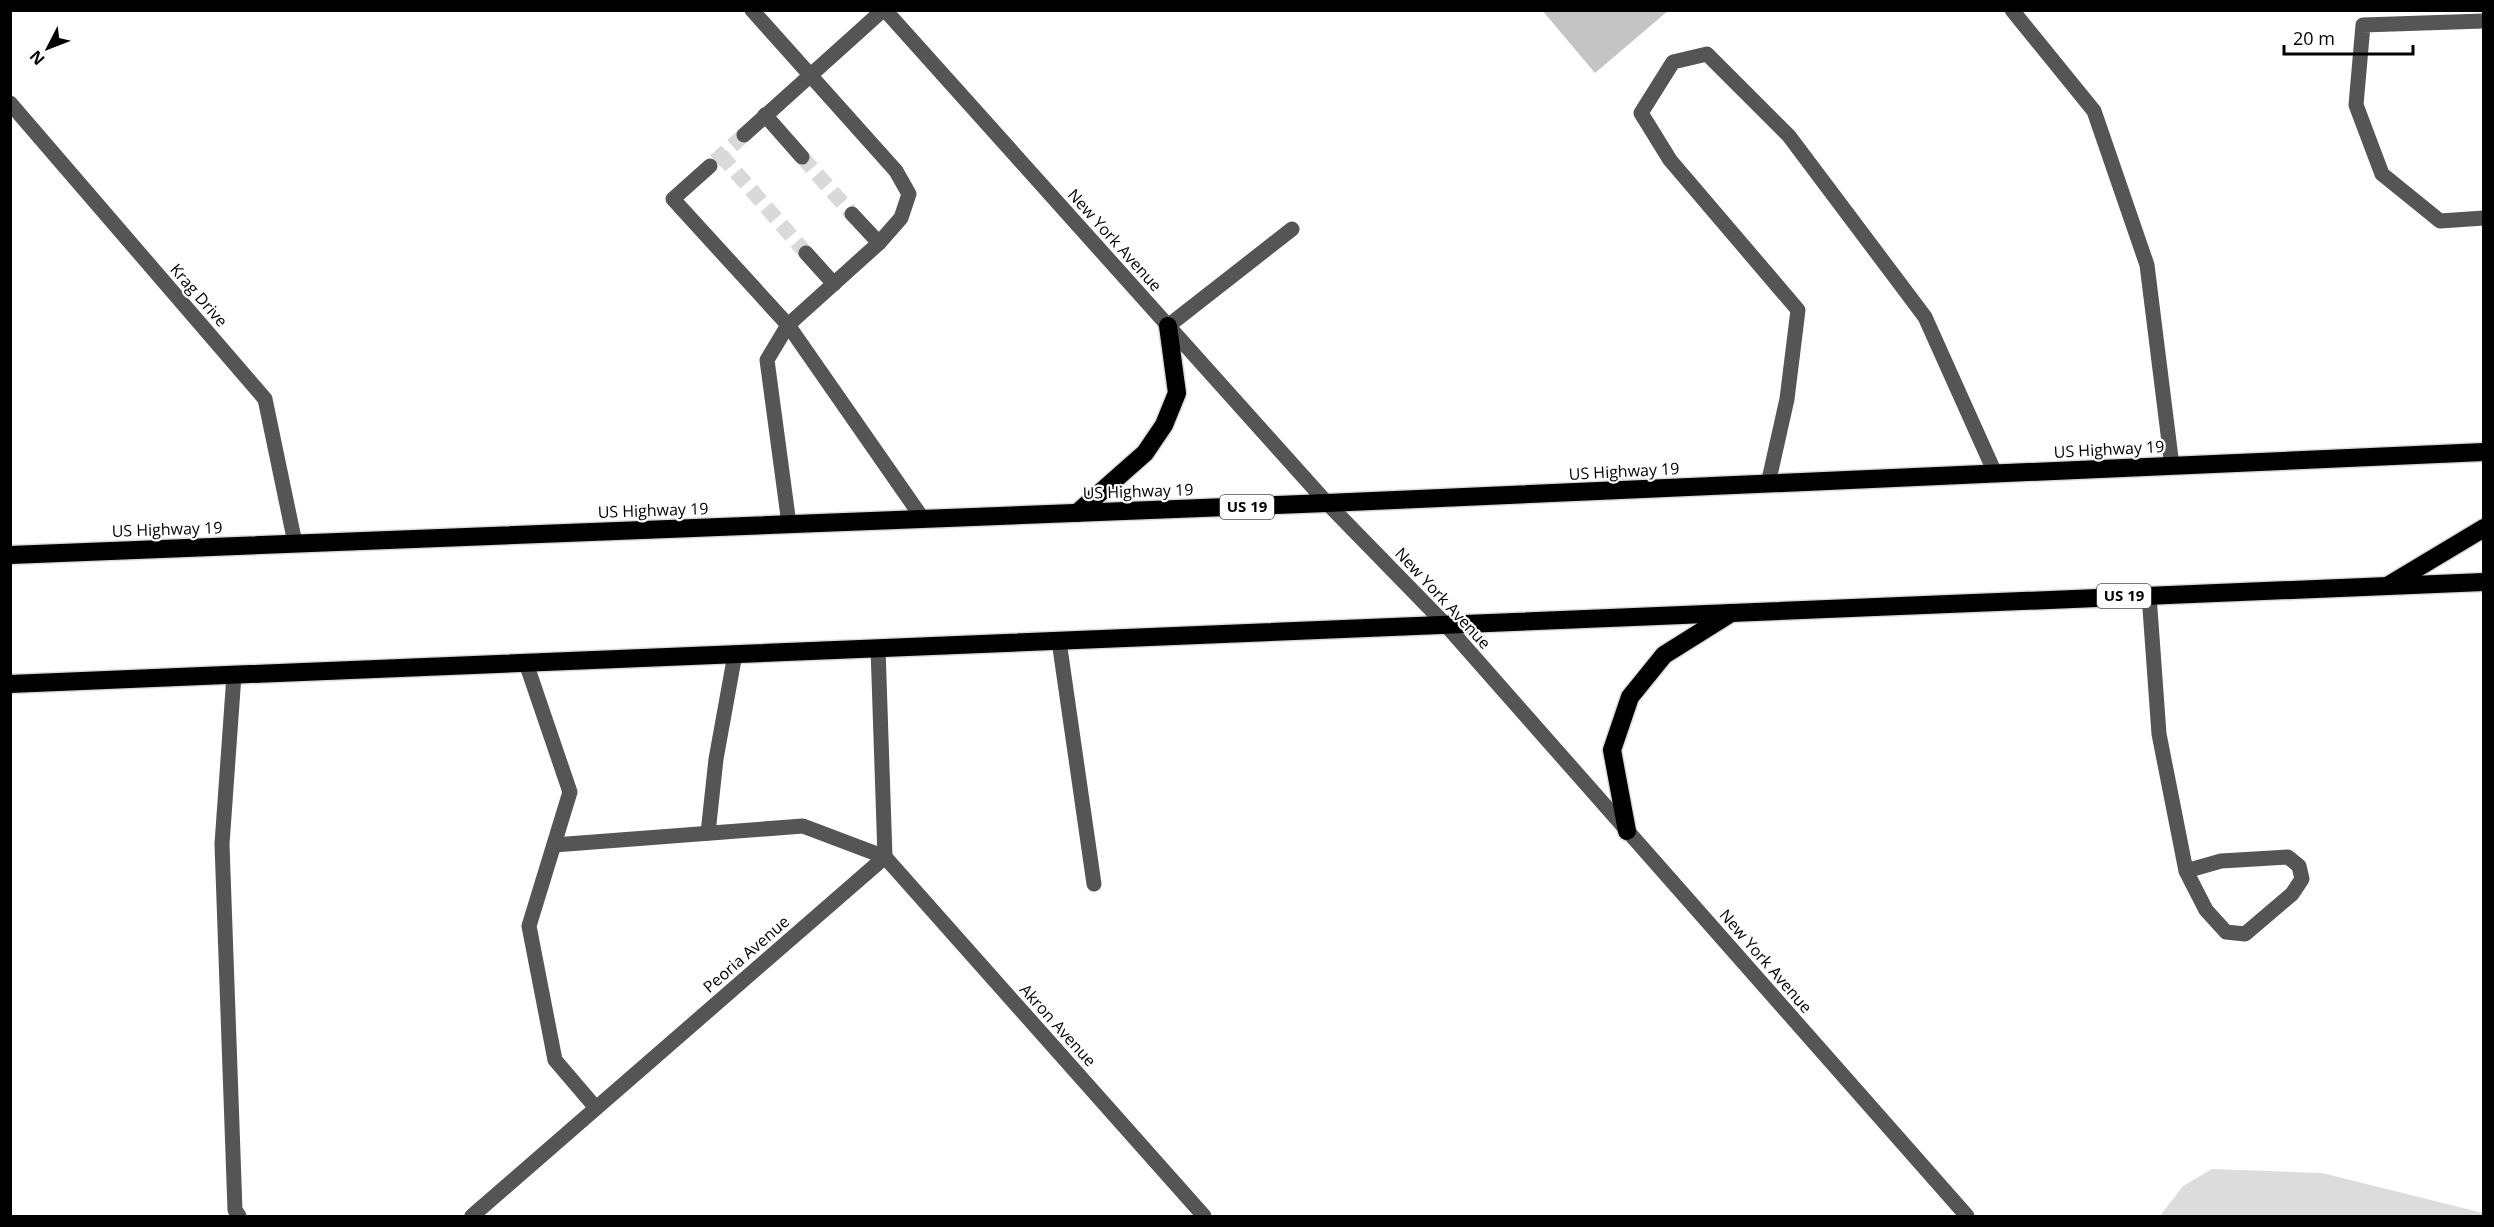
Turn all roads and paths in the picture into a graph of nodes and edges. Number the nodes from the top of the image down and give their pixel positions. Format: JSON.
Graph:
{"nodes":[{"id":1,"x":752,"y":10,"type":"edge"},
{"id":2,"x":884,"y":10,"type":"edge"},
{"id":3,"x":2012,"y":10,"type":"edge"},
{"id":4,"x":2484,"y":21,"type":"edge"},
{"id":5,"x":810,"y":75,"type":"junction"},
{"id":6,"x":10,"y":103,"type":"edge"},
{"id":7,"x":765,"y":115,"type":"junction"},
{"id":8,"x":744,"y":135,"type":"tunnel mouth"},
{"id":9,"x":802,"y":157,"type":"tunnel mouth"},
{"id":10,"x":710,"y":166,"type":"tunnel mouth"},
{"id":11,"x":852,"y":214,"type":"tunnel mouth"},
{"id":12,"x":2484,"y":218,"type":"edge"},
{"id":13,"x":1292,"y":229,"type":"dead end"},
{"id":14,"x":879,"y":243,"type":"junction"},
{"id":15,"x":806,"y":253,"type":"tunnel mouth"},
{"id":16,"x":834,"y":284,"type":"junction"},
{"id":17,"x":788,"y":325,"type":"junction"},
{"id":18,"x":1168,"y":326,"type":"junction"},
{"id":19,"x":2484,"y":452,"type":"edge"},
{"id":20,"x":2172,"y":465,"type":"junction"},
{"id":21,"x":1995,"y":473,"type":"junction"},
{"id":22,"x":1768,"y":484,"type":"junction"},
{"id":23,"x":1327,"y":504,"type":"junction"},
{"id":24,"x":1077,"y":513,"type":"junction"},
{"id":25,"x":923,"y":519,"type":"junction"},
{"id":26,"x":789,"y":524,"type":"junction"},
{"id":27,"x":2484,"y":528,"type":"edge"},
{"id":28,"x":295,"y":543,"type":"junction"},
{"id":29,"x":10,"y":555,"type":"edge"},
{"id":30,"x":2484,"y":582,"type":"edge"},
{"id":31,"x":2388,"y":585,"type":"junction"},
{"id":32,"x":2149,"y":595,"type":"junction"},
{"id":33,"x":1733,"y":612,"type":"junction"},
{"id":34,"x":1445,"y":624,"type":"junction"},
{"id":35,"x":1059,"y":640,"type":"junction"},
{"id":36,"x":878,"y":648,"type":"junction"},
{"id":37,"x":735,"y":654,"type":"junction"},
{"id":38,"x":526,"y":663,"type":"junction"},
{"id":39,"x":234,"y":675,"type":"junction"},
{"id":40,"x":10,"y":684,"type":"edge"},
{"id":41,"x":1627,"y":831,"type":"junction"},
{"id":42,"x":708,"y":833,"type":"junction"},
{"id":43,"x":554,"y":845,"type":"junction"},
{"id":44,"x":885,"y":857,"type":"junction"},
{"id":45,"x":2186,"y":871,"type":"junction"},
{"id":46,"x":1094,"y":884,"type":"dead end"},
{"id":47,"x":596,"y":1108,"type":"junction"},
{"id":48,"x":239,"y":1216,"type":"edge"},
{"id":49,"x":472,"y":1216,"type":"edge"},
{"id":50,"x":1204,"y":1216,"type":"edge"},
{"id":51,"x":1967,"y":1216,"type":"edge"}],
"edges":[{"from":1,"to":5,"type":"street"},
{"from":2,"to":5,"type":"street"},
{"from":2,"to":18,"type":"street","name":"New York Avenue"},
{"from":3,"to":20,"type":"street"},
{"from":4,"to":12,"type":"street"},
{"from":5,"to":7,"type":"street"},
{"from":5,"to":14,"type":"street"},
{"from":6,"to":28,"type":"street","name":"Krag Drive"},
{"from":7,"to":8,"type":"street"},
{"from":7,"to":9,"type":"street"},
{"from":10,"to":17,"type":"street"},
{"from":11,"to":14,"type":"street"},
{"from":13,"to":18,"type":"street"},
{"from":14,"to":16,"type":"street"},
{"from":15,"to":16,"type":"street"},
{"from":16,"to":17,"type":"street"},
{"from":17,"to":25,"type":"street"},
{"from":17,"to":26,"type":"street"},
{"from":18,"to":23,"type":"street","name":"New York Avenue"},
{"from":18,"to":24,"type":"highway"},
{"from":19,"to":20,"type":"highway","name":"US Highway 19","number":"US 19"},
{"from":20,"to":21,"type":"highway","name":"US Highway 19","number":"US 19"},
{"from":21,"to":22,"type":"highway","name":"US Highway 19","number":"US 19"},
{"from":21,"to":22,"type":"street"},
{"from":22,"to":23,"type":"highway","name":"US Highway 19","number":"US 19"},
{"from":23,"to":24,"type":"highway","name":"US Highway 19","number":"US 19"},
{"from":23,"to":34,"type":"street","name":"New York Avenue"},
{"from":24,"to":25,"type":"highway","name":"US Highway 19","number":"US 19"},
{"from":25,"to":26,"type":"highway","name":"US Highway 19","number":"US 19"},
{"from":26,"to":28,"type":"highway","name":"US Highway 19","number":"US 19"},
{"from":27,"to":31,"type":"highway"},
{"from":28,"to":29,"type":"highway","name":"US Highway 19","number":"US 19"},
{"from":30,"to":31,"type":"highway","number":"US 19"},
{"from":31,"to":32,"type":"highway","number":"US 19"},
{"from":32,"to":33,"type":"highway","number":"US 19"},
{"from":32,"to":45,"type":"street"},
{"from":33,"to":34,"type":"highway","number":"US 19"},
{"from":33,"to":41,"type":"highway"},
{"from":34,"to":35,"type":"highway","number":"US 19"},
{"from":34,"to":41,"type":"street","name":"New York Avenue"},
{"from":35,"to":36,"type":"highway","number":"US 19"},
{"from":35,"to":46,"type":"street"},
{"from":36,"to":37,"type":"highway","number":"US 19"},
{"from":36,"to":44,"type":"street"},
{"from":37,"to":38,"type":"highway","number":"US 19"},
{"from":37,"to":42,"type":"street"},
{"from":38,"to":39,"type":"highway","number":"US 19"},
{"from":38,"to":43,"type":"street"},
{"from":39,"to":40,"type":"highway","number":"US 19"},
{"from":39,"to":48,"type":"street"},
{"from":41,"to":51,"type":"street","name":"New York Avenue"},
{"from":42,"to":43,"type":"street"},
{"from":42,"to":44,"type":"street"},
{"from":43,"to":47,"type":"street"},
{"from":44,"to":47,"type":"street","name":"Peoria Avenue"},
{"from":44,"to":50,"type":"street","name":"Akron Avenue"},
{"from":45,"to":45,"type":"street"},
{"from":47,"to":49,"type":"street","name":"Peoria Avenue"}]}
